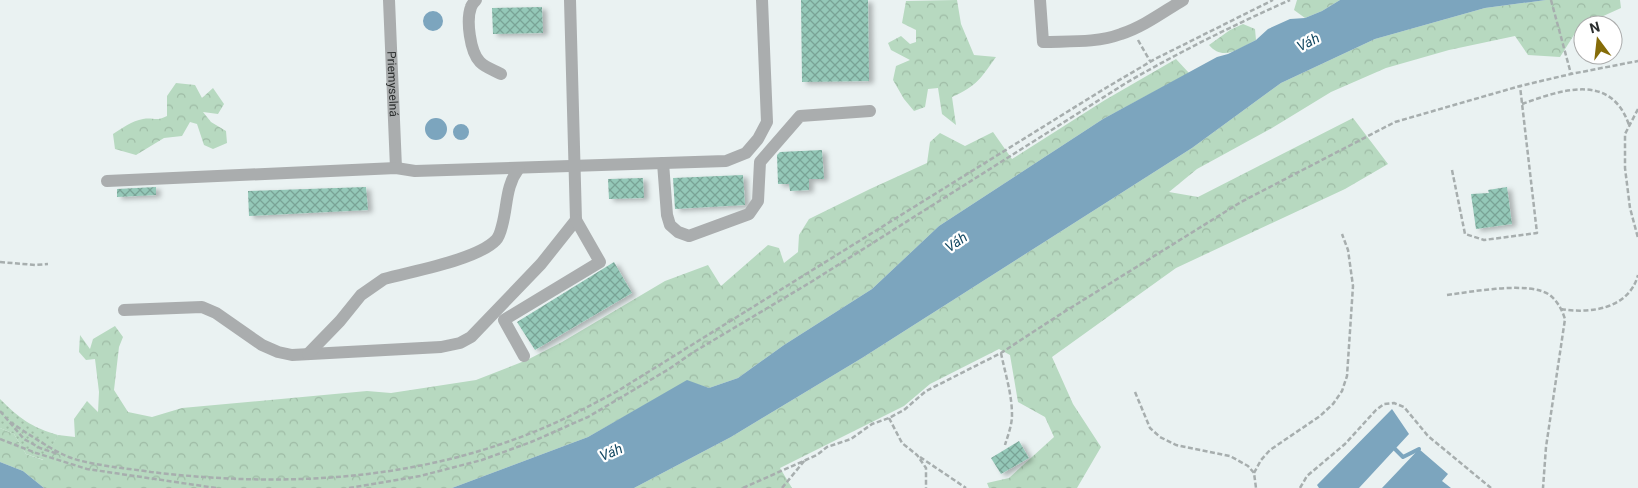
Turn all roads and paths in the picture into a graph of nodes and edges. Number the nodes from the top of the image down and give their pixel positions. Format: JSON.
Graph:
{"nodes":[{"id":1,"x":389,"y":0,"type":"edge"},
{"id":2,"x":476,"y":0,"type":"edge"},
{"id":3,"x":570,"y":0,"type":"edge"},
{"id":4,"x":762,"y":0,"type":"edge"},
{"id":5,"x":1040,"y":0,"type":"edge"},
{"id":6,"x":1183,"y":0,"type":"edge"},
{"id":7,"x":1273,"y":0,"type":"edge"},
{"id":8,"x":1290,"y":0,"type":"edge"},
{"id":9,"x":1552,"y":0,"type":"edge"},
{"id":10,"x":1132,"y":30,"type":"junction"},
{"id":11,"x":1638,"y":61,"type":"edge"},
{"id":12,"x":1151,"y":62,"type":"junction"},
{"id":13,"x":501,"y":74,"type":"dead end"},
{"id":14,"x":1571,"y":74,"type":"junction"},
{"id":15,"x":1520,"y":86,"type":"junction"},
{"id":16,"x":1522,"y":104,"type":"junction"},
{"id":17,"x":1638,"y":109,"type":"edge"},
{"id":18,"x":870,"y":111,"type":"dead end"},
{"id":19,"x":1629,"y":125,"type":"junction"},
{"id":20,"x":662,"y":163,"type":"junction"},
{"id":21,"x":574,"y":166,"type":"junction"},
{"id":22,"x":396,"y":168,"type":"junction"},
{"id":23,"x":519,"y":168,"type":"junction"},
{"id":24,"x":1452,"y":170,"type":"dead end"},
{"id":25,"x":106,"y":180,"type":"dead end"},
{"id":26,"x":576,"y":220,"type":"junction"},
{"id":27,"x":1342,"y":234,"type":"dead end"},
{"id":28,"x":1638,"y":238,"type":"edge"},
{"id":29,"x":0,"y":262,"type":"edge"},
{"id":30,"x":48,"y":264,"type":"dead end"},
{"id":31,"x":1638,"y":275,"type":"edge"},
{"id":32,"x":1447,"y":295,"type":"dead end"},
{"id":33,"x":1561,"y":309,"type":"junction"},
{"id":34,"x":124,"y":310,"type":"dead end"},
{"id":35,"x":1001,"y":353,"type":"junction"},
{"id":36,"x":308,"y":354,"type":"junction"},
{"id":37,"x":524,"y":356,"type":"dead end"},
{"id":38,"x":1135,"y":392,"type":"dead end"},
{"id":39,"x":0,"y":411,"type":"edge"},
{"id":40,"x":890,"y":418,"type":"junction"},
{"id":41,"x":10,"y":422,"type":"junction"},
{"id":42,"x":0,"y":439,"type":"edge"},
{"id":43,"x":1005,"y":445,"type":"dead end"},
{"id":44,"x":63,"y":455,"type":"junction"},
{"id":45,"x":917,"y":455,"type":"junction"},
{"id":46,"x":806,"y":459,"type":"junction"},
{"id":47,"x":1254,"y":473,"type":"junction"},
{"id":48,"x":1542,"y":487,"type":"edge"},
{"id":49,"x":216,"y":488,"type":"edge"},
{"id":50,"x":349,"y":488,"type":"edge"},
{"id":51,"x":743,"y":488,"type":"edge"},
{"id":52,"x":782,"y":488,"type":"edge"},
{"id":53,"x":926,"y":488,"type":"edge"},
{"id":54,"x":966,"y":488,"type":"edge"},
{"id":55,"x":1256,"y":488,"type":"edge"},
{"id":56,"x":1300,"y":488,"type":"edge"},
{"id":57,"x":1491,"y":488,"type":"edge"}],
"edges":[{"from":1,"to":22,"type":"lane","name":"Priemyselná"},
{"from":2,"to":13,"type":"lane"},
{"from":3,"to":21,"type":"lane"},
{"from":4,"to":20,"type":"lane"},
{"from":5,"to":10,"type":"lane"},
{"from":6,"to":10,"type":"lane"},
{"from":7,"to":12,"type":"path"},
{"from":8,"to":50,"type":"path"},
{"from":9,"to":14,"type":"path"},
{"from":10,"to":12,"type":"path"},
{"from":11,"to":14,"type":"path"},
{"from":12,"to":44,"type":"path"},
{"from":14,"to":15,"type":"path"},
{"from":15,"to":16,"type":"path"},
{"from":15,"to":35,"type":"path"},
{"from":16,"to":19,"type":"path"},
{"from":16,"to":24,"type":"path"},
{"from":17,"to":19,"type":"path"},
{"from":18,"to":20,"type":"lane"},
{"from":19,"to":28,"type":"path"},
{"from":20,"to":21,"type":"lane"},
{"from":21,"to":23,"type":"lane"},
{"from":21,"to":26,"type":"lane"},
{"from":22,"to":23,"type":"lane"},
{"from":22,"to":25,"type":"lane"},
{"from":23,"to":36,"type":"lane"},
{"from":26,"to":36,"type":"lane"},
{"from":26,"to":37,"type":"lane"},
{"from":27,"to":47,"type":"path"},
{"from":29,"to":30,"type":"path"},
{"from":31,"to":33,"type":"path"},
{"from":32,"to":33,"type":"path"},
{"from":33,"to":48,"type":"path"},
{"from":34,"to":36,"type":"lane"},
{"from":35,"to":40,"type":"path"},
{"from":35,"to":43,"type":"path"},
{"from":38,"to":47,"type":"path"},
{"from":39,"to":41,"type":"path"},
{"from":40,"to":45,"type":"path"},
{"from":40,"to":46,"type":"path"},
{"from":41,"to":44,"type":"path"},
{"from":41,"to":44,"type":"path"},
{"from":42,"to":49,"type":"path"},
{"from":45,"to":53,"type":"path"},
{"from":45,"to":54,"type":"path"},
{"from":46,"to":51,"type":"path"},
{"from":46,"to":52,"type":"path"},
{"from":47,"to":55,"type":"path"},
{"from":56,"to":57,"type":"path"}]}
